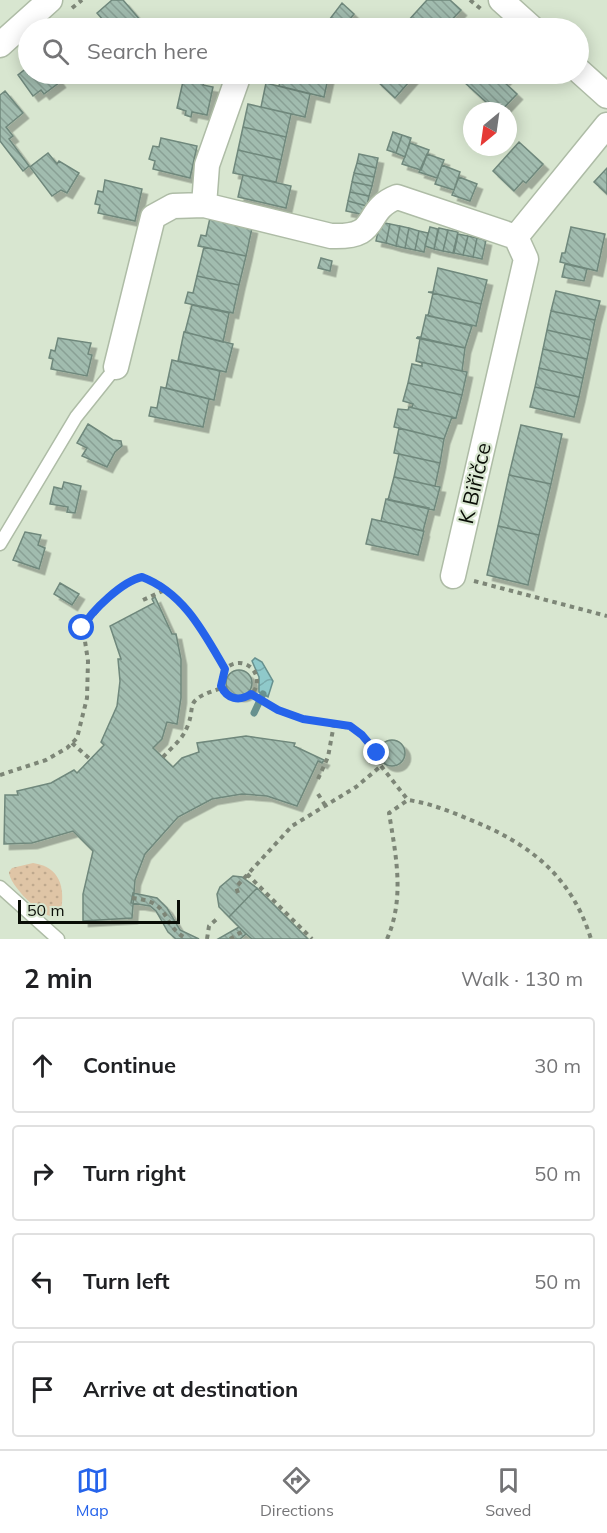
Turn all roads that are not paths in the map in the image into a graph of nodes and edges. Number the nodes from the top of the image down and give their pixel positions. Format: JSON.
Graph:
{"nodes":[{"id":1,"x":50,"y":0,"type":"edge"},
{"id":2,"x":501,"y":0,"type":"edge"},
{"id":3,"x":30,"y":18,"type":"edge"},
{"id":4,"x":521,"y":18,"type":"edge"},
{"id":5,"x":18,"y":29,"type":"edge"},
{"id":6,"x":0,"y":45,"type":"edge"},
{"id":7,"x":589,"y":79,"type":"edge"},
{"id":8,"x":236,"y":84,"type":"edge"},
{"id":9,"x":607,"y":96,"type":"edge"},
{"id":10,"x":607,"y":126,"type":"edge"},
{"id":11,"x":204,"y":205,"type":"junction"},
{"id":12,"x":516,"y":237,"type":"junction"},
{"id":13,"x":116,"y":367,"type":"joint"},
{"id":14,"x":0,"y":543,"type":"edge"},
{"id":15,"x":453,"y":576,"type":"road end"},
{"id":16,"x":0,"y":887,"type":"edge"},
{"id":17,"x":58,"y":939,"type":"edge"}],
"edges":[{"from":1,"to":3,"type":"street"},
{"from":2,"to":4,"type":"street"},
{"from":5,"to":6,"type":"street"},
{"from":7,"to":9,"type":"street"},
{"from":8,"to":11,"type":"street"},
{"from":10,"to":12,"type":"street"},
{"from":11,"to":12,"type":"street"},
{"from":11,"to":13,"type":"street"},
{"from":12,"to":15,"type":"street","name":"K Biřičce"},
{"from":13,"to":14,"type":"lane"},
{"from":16,"to":17,"type":"lane"}]}
